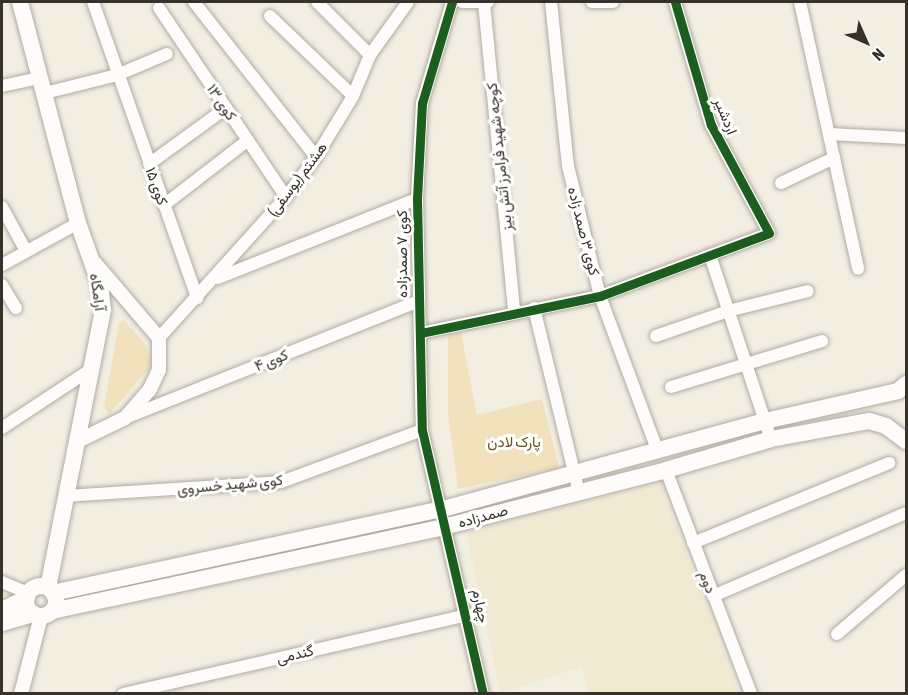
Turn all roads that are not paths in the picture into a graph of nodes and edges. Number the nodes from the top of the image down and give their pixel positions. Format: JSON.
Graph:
{"nodes":[{"id":1,"x":20,"y":2,"type":"edge"},
{"id":2,"x":93,"y":2,"type":"edge"},
{"id":3,"x":194,"y":2,"type":"edge"},
{"id":4,"x":317,"y":2,"type":"edge"},
{"id":5,"x":408,"y":2,"type":"edge"},
{"id":6,"x":452,"y":2,"type":"edge"},
{"id":7,"x":462,"y":2,"type":"edge"},
{"id":8,"x":486,"y":2,"type":"edge"},
{"id":9,"x":551,"y":2,"type":"edge"},
{"id":10,"x":592,"y":2,"type":"edge"},
{"id":11,"x":613,"y":2,"type":"edge"},
{"id":12,"x":675,"y":2,"type":"edge"},
{"id":13,"x":800,"y":2,"type":"edge"},
{"id":14,"x":159,"y":8,"type":"dead end"},
{"id":15,"x":270,"y":16,"type":"dead end"},
{"id":16,"x":167,"y":54,"type":"dead end"},
{"id":17,"x":370,"y":55,"type":"junction"},
{"id":18,"x":117,"y":75,"type":"junction"},
{"id":19,"x":2,"y":86,"type":"edge"},
{"id":20,"x":43,"y":86,"type":"junction"},
{"id":21,"x":353,"y":96,"type":"junction"},
{"id":22,"x":226,"y":108,"type":"junction"},
{"id":23,"x":829,"y":134,"type":"junction"},
{"id":24,"x":906,"y":138,"type":"edge"},
{"id":25,"x":248,"y":140,"type":"junction"},
{"id":26,"x":316,"y":157,"type":"junction"},
{"id":27,"x":834,"y":158,"type":"junction"},
{"id":28,"x":150,"y":164,"type":"junction"},
{"id":29,"x":781,"y":183,"type":"dead end"},
{"id":30,"x":286,"y":197,"type":"junction"},
{"id":31,"x":417,"y":199,"type":"junction"},
{"id":32,"x":164,"y":206,"type":"junction"},
{"id":33,"x":2,"y":207,"type":"edge"},
{"id":34,"x":78,"y":223,"type":"junction"},
{"id":35,"x":26,"y":251,"type":"junction"},
{"id":36,"x":710,"y":255,"type":"junction"},
{"id":37,"x":92,"y":260,"type":"junction"},
{"id":38,"x":2,"y":265,"type":"edge"},
{"id":39,"x":858,"y":269,"type":"dead end"},
{"id":40,"x":214,"y":280,"type":"junction"},
{"id":41,"x":2,"y":285,"type":"edge"},
{"id":42,"x":808,"y":291,"type":"dead end"},
{"id":43,"x":600,"y":296,"type":"junction"},
{"id":44,"x":197,"y":298,"type":"junction"},
{"id":45,"x":417,"y":302,"type":"junction"},
{"id":46,"x":16,"y":308,"type":"dead end"},
{"id":47,"x":534,"y":308,"type":"junction"},
{"id":48,"x":514,"y":311,"type":"junction"},
{"id":49,"x":728,"y":311,"type":"junction"},
{"id":50,"x":421,"y":333,"type":"junction"},
{"id":51,"x":656,"y":336,"type":"dead end"},
{"id":52,"x":159,"y":338,"type":"junction"},
{"id":53,"x":822,"y":341,"type":"dead end"},
{"id":54,"x":746,"y":363,"type":"junction"},
{"id":55,"x":93,"y":368,"type":"junction"},
{"id":56,"x":906,"y":384,"type":"edge"},
{"id":57,"x":671,"y":387,"type":"dead end"},
{"id":58,"x":125,"y":418,"type":"junction"},
{"id":59,"x":765,"y":421,"type":"junction"},
{"id":60,"x":2,"y":428,"type":"edge"},
{"id":61,"x":422,"y":430,"type":"junction"},
{"id":62,"x":771,"y":439,"type":"junction"},
{"id":63,"x":78,"y":441,"type":"junction"},
{"id":64,"x":906,"y":441,"type":"edge"},
{"id":65,"x":658,"y":452,"type":"junction"},
{"id":66,"x":890,"y":463,"type":"dead end"},
{"id":67,"x":666,"y":470,"type":"junction"},
{"id":68,"x":574,"y":474,"type":"junction"},
{"id":69,"x":579,"y":492,"type":"junction"},
{"id":70,"x":65,"y":496,"type":"junction"},
{"id":71,"x":443,"y":509,"type":"junction"},
{"id":72,"x":906,"y":513,"type":"edge"},
{"id":73,"x":447,"y":526,"type":"junction"},
{"id":74,"x":693,"y":543,"type":"junction"},
{"id":75,"x":906,"y":575,"type":"edge"},
{"id":76,"x":2,"y":582,"type":"edge"},
{"id":77,"x":50,"y":590,"type":"junction"},
{"id":78,"x":28,"y":596,"type":"junction"},
{"id":79,"x":713,"y":596,"type":"junction"},
{"id":80,"x":2,"y":610,"type":"edge"},
{"id":81,"x":42,"y":614,"type":"junction"},
{"id":82,"x":468,"y":615,"type":"junction"},
{"id":83,"x":2,"y":623,"type":"edge"},
{"id":84,"x":837,"y":634,"type":"dead end"},
{"id":85,"x":21,"y":693,"type":"edge"},
{"id":86,"x":123,"y":693,"type":"edge"},
{"id":87,"x":480,"y":693,"type":"edge"},
{"id":88,"x":751,"y":693,"type":"edge"}],
"edges":[{"from":1,"to":20,"type":"main road","name":"آرامگاه"},
{"from":2,"to":18,"type":"street","name":"کوی ۱۵"},
{"from":3,"to":26,"type":"street"},
{"from":4,"to":17,"type":"street"},
{"from":5,"to":17,"type":"street","name":"هشتم (یوسفی)"},
{"from":6,"to":31,"type":"street","name":"کوی ۷ صمدزاده"},
{"from":7,"to":8,"type":"street"},
{"from":8,"to":48,"type":"street","name":"کوچه شهید فرامرز آتش بیز"},
{"from":9,"to":43,"type":"street","name":"کوی ۳ صمد زاده"},
{"from":10,"to":11,"type":"street"},
{"from":12,"to":36,"type":"street","name":"اردشیر"},
{"from":13,"to":23,"type":"street"},
{"from":14,"to":22,"type":"street","name":"کوی ۱۳"},
{"from":15,"to":21,"type":"street"},
{"from":16,"to":18,"type":"street"},
{"from":17,"to":21,"type":"street","name":"هشتم (یوسفی)"},
{"from":18,"to":20,"type":"street"},
{"from":18,"to":28,"type":"street","name":"کوی ۱۵"},
{"from":19,"to":20,"type":"street"},
{"from":20,"to":34,"type":"main road","name":"آرامگاه"},
{"from":21,"to":26,"type":"street","name":"هشتم (یوسفی)"},
{"from":22,"to":25,"type":"street","name":"کوی ۱۳"},
{"from":22,"to":28,"type":"street"},
{"from":23,"to":24,"type":"street"},
{"from":23,"to":27,"type":"street"},
{"from":25,"to":30,"type":"street","name":"کوی ۱۳"},
{"from":25,"to":32,"type":"street"},
{"from":26,"to":30,"type":"street","name":"هشتم (یوسفی)"},
{"from":27,"to":29,"type":"street"},
{"from":27,"to":39,"type":"street"},
{"from":28,"to":32,"type":"street","name":"کوی ۱۵"},
{"from":30,"to":40,"type":"street","name":"هشتم (یوسفی)"},
{"from":31,"to":40,"type":"street"},
{"from":31,"to":45,"type":"street","name":"کوی ۷ صمدزاده"},
{"from":32,"to":44,"type":"street","name":"کوی ۱۵"},
{"from":33,"to":35,"type":"street"},
{"from":34,"to":35,"type":"street"},
{"from":34,"to":37,"type":"main road","name":"آرامگاه"},
{"from":35,"to":38,"type":"street"},
{"from":36,"to":43,"type":"street"},
{"from":36,"to":49,"type":"street"},
{"from":37,"to":52,"type":"street"},
{"from":37,"to":55,"type":"main road","name":"آرامگاه"},
{"from":40,"to":44,"type":"street","name":"هشتم (یوسفی)"},
{"from":41,"to":46,"type":"street"},
{"from":42,"to":49,"type":"street"},
{"from":43,"to":47,"type":"street"},
{"from":43,"to":65,"type":"street","name":"کوی ۳ صمد زاده"},
{"from":44,"to":52,"type":"street","name":"هشتم (یوسفی)"},
{"from":45,"to":50,"type":"street","name":"کوی ۷ صمدزاده"},
{"from":45,"to":58,"type":"street","name":"کوی ۴"},
{"from":47,"to":48,"type":"street"},
{"from":47,"to":68,"type":"street"},
{"from":48,"to":50,"type":"street"},
{"from":49,"to":51,"type":"street"},
{"from":49,"to":54,"type":"street"},
{"from":50,"to":61,"type":"street","name":"کوی ۷ صمدزاده"},
{"from":52,"to":58,"type":"street"},
{"from":53,"to":54,"type":"street"},
{"from":54,"to":57,"type":"street"},
{"from":54,"to":59,"type":"street"},
{"from":55,"to":60,"type":"street"},
{"from":55,"to":63,"type":"main road","name":"آرامگاه"},
{"from":56,"to":59,"type":"main road","name":"صمدزاده"},
{"from":58,"to":63,"type":"street"},
{"from":59,"to":62,"type":"street"},
{"from":59,"to":65,"type":"main road","name":"صمدزاده"},
{"from":61,"to":70,"type":"street","name":"کوی شهید خسروی"},
{"from":61,"to":71,"type":"street","name":"کوی ۷ صمدزاده"},
{"from":62,"to":64,"type":"main road","name":"صمدزاده"},
{"from":62,"to":67,"type":"main road","name":"صمدزاده"},
{"from":63,"to":70,"type":"main road","name":"آرامگاه"},
{"from":65,"to":67,"type":"main road"},
{"from":65,"to":68,"type":"main road","name":"صمدزاده"},
{"from":66,"to":74,"type":"street"},
{"from":67,"to":69,"type":"main road","name":"صمدزاده"},
{"from":67,"to":74,"type":"street","name":"دوم"},
{"from":68,"to":69,"type":"street"},
{"from":68,"to":71,"type":"main road","name":"صمدزاده"},
{"from":69,"to":73,"type":"main road","name":"صمدزاده"},
{"from":70,"to":77,"type":"main road","name":"آرامگاه"},
{"from":71,"to":73,"type":"street","name":"چهارم"},
{"from":71,"to":77,"type":"main road","name":"صمدزاده"},
{"from":72,"to":79,"type":"street"},
{"from":73,"to":81,"type":"main road","name":"صمدزاده"},
{"from":73,"to":82,"type":"street","name":"چهارم"},
{"from":74,"to":79,"type":"street","name":"دوم"},
{"from":75,"to":84,"type":"street"},
{"from":76,"to":78,"type":"street"},
{"from":77,"to":78,"type":"main road"},
{"from":77,"to":81,"type":"main road"},
{"from":78,"to":80,"type":"main road"},
{"from":78,"to":81,"type":"main road"},
{"from":79,"to":88,"type":"street","name":"دوم"},
{"from":81,"to":83,"type":"main road","name":"صمدزاده"},
{"from":81,"to":85,"type":"street"},
{"from":82,"to":86,"type":"street","name":"گندمی"},
{"from":82,"to":87,"type":"street","name":"چهارم"}]}
